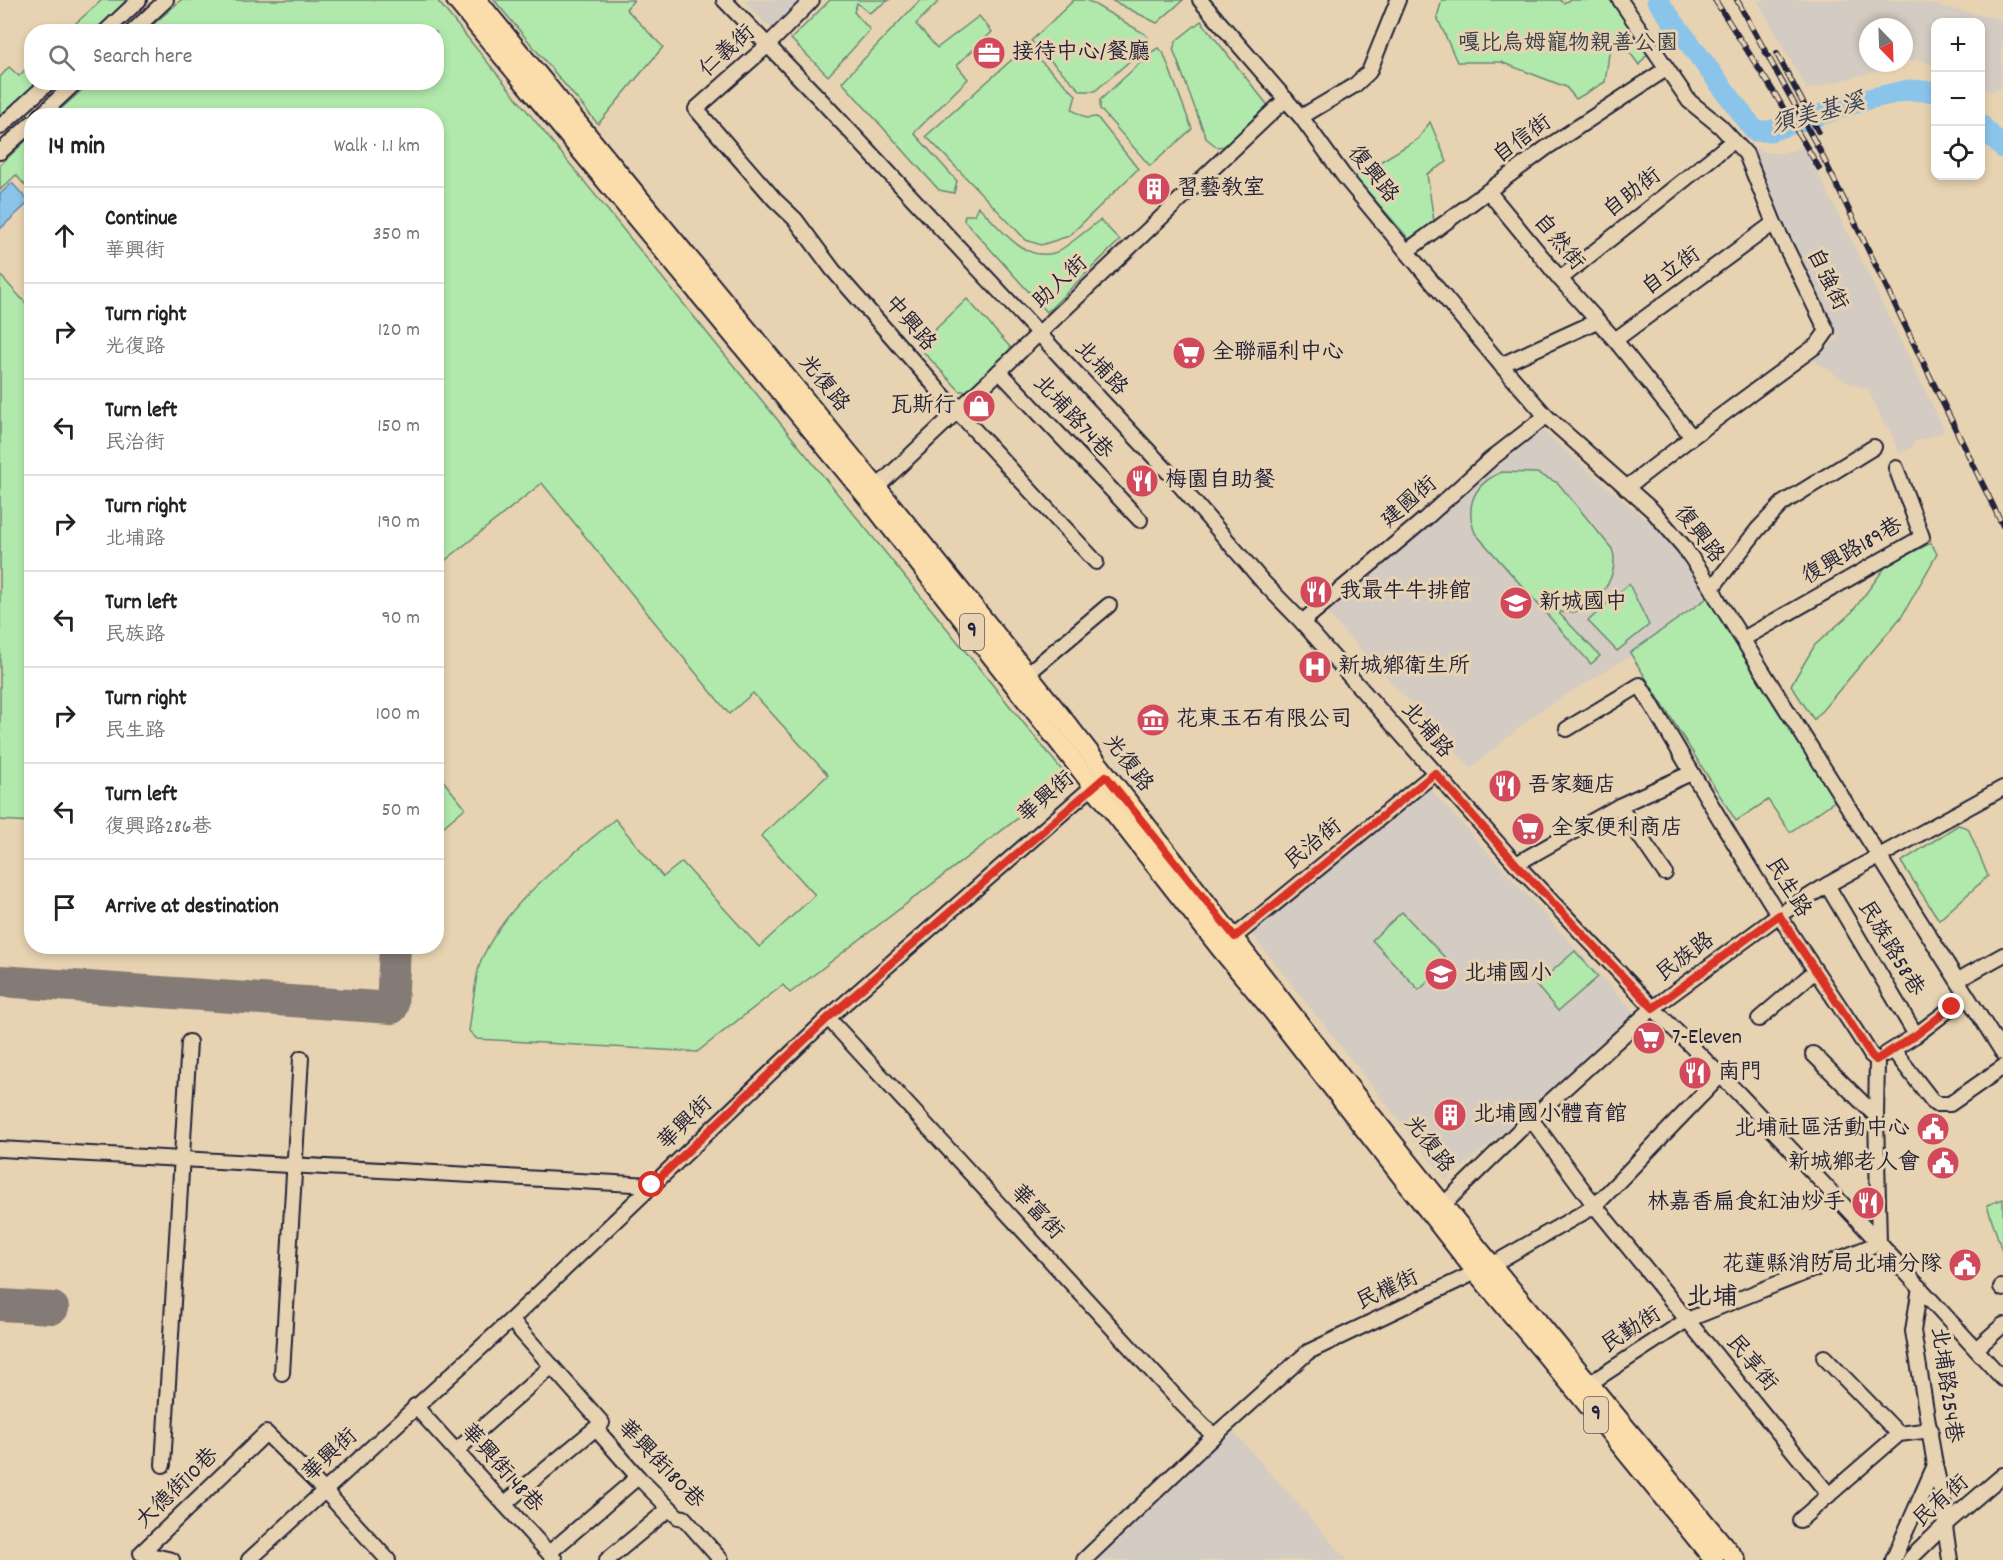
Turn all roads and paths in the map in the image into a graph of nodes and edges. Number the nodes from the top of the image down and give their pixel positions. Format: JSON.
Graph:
{"nodes":[{"id":1,"x":139,"y":0,"type":"edge"},
{"id":2,"x":166,"y":0,"type":"edge"},
{"id":3,"x":456,"y":0,"type":"edge"},
{"id":4,"x":477,"y":0,"type":"edge"},
{"id":5,"x":724,"y":0,"type":"edge"},
{"id":6,"x":812,"y":0,"type":"edge"},
{"id":7,"x":1200,"y":0,"type":"edge"},
{"id":8,"x":1398,"y":0,"type":"edge"},
{"id":9,"x":1620,"y":0,"type":"edge"},
{"id":10,"x":114,"y":24,"type":"edge"},
{"id":11,"x":140,"y":24,"type":"edge"},
{"id":12,"x":767,"y":46,"type":"junction"},
{"id":13,"x":1666,"y":69,"type":"junction"},
{"id":14,"x":40,"y":90,"type":"edge"},
{"id":15,"x":68,"y":90,"type":"edge"},
{"id":16,"x":1286,"y":99,"type":"junction"},
{"id":17,"x":48,"y":108,"type":"edge"},
{"id":18,"x":696,"y":109,"type":"joint"},
{"id":19,"x":1301,"y":117,"type":"junction"},
{"id":20,"x":0,"y":127,"type":"edge"},
{"id":21,"x":24,"y":130,"type":"edge"},
{"id":22,"x":1733,"y":141,"type":"junction"},
{"id":23,"x":0,"y":152,"type":"edge"},
{"id":24,"x":1488,"y":191,"type":"junction"},
{"id":25,"x":1774,"y":223,"type":"junction"},
{"id":26,"x":1407,"y":251,"type":"junction"},
{"id":27,"x":1560,"y":279,"type":"junction"},
{"id":28,"x":1597,"y":321,"type":"junction"},
{"id":29,"x":1038,"y":334,"type":"junction"},
{"id":30,"x":1615,"y":340,"type":"junction"},
{"id":31,"x":1501,"y":365,"type":"junction"},
{"id":32,"x":999,"y":371,"type":"junction"},
{"id":33,"x":957,"y":411,"type":"junction"},
{"id":34,"x":1546,"y":416,"type":"junction"},
{"id":35,"x":1692,"y":437,"type":"junction"},
{"id":36,"x":1874,"y":447,"type":"dead end"},
{"id":37,"x":1896,"y":468,"type":"dead end"},
{"id":38,"x":1626,"y":488,"type":"junction"},
{"id":39,"x":872,"y":492,"type":"junction"},
{"id":40,"x":1140,"y":519,"type":"dead end"},
{"id":41,"x":1096,"y":562,"type":"dead end"},
{"id":42,"x":1712,"y":588,"type":"junction"},
{"id":43,"x":1109,"y":605,"type":"dead end"},
{"id":44,"x":1302,"y":622,"type":"junction"},
{"id":45,"x":1743,"y":639,"type":"junction"},
{"id":46,"x":1027,"y":674,"type":"junction"},
{"id":47,"x":1567,"y":729,"type":"dead end"},
{"id":48,"x":1435,"y":773,"type":"junction"},
{"id":49,"x":1691,"y":773,"type":"junction"},
{"id":50,"x":1099,"y":781,"type":"junction"},
{"id":51,"x":2003,"y":788,"type":"edge"},
{"id":52,"x":1619,"y":807,"type":"junction"},
{"id":53,"x":1878,"y":856,"type":"junction"},
{"id":54,"x":1516,"y":864,"type":"junction"},
{"id":55,"x":1665,"y":873,"type":"dead end"},
{"id":56,"x":1827,"y":885,"type":"junction"},
{"id":57,"x":1779,"y":915,"type":"junction"},
{"id":58,"x":1235,"y":937,"type":"junction"},
{"id":59,"x":1220,"y":948,"type":"junction"},
{"id":60,"x":2003,"y":955,"type":"edge"},
{"id":61,"x":1815,"y":971,"type":"junction"},
{"id":62,"x":1958,"y":980,"type":"junction"},
{"id":63,"x":1967,"y":996,"type":"junction"},
{"id":64,"x":1653,"y":1008,"type":"junction"},
{"id":65,"x":828,"y":1018,"type":"junction"},
{"id":66,"x":1759,"y":1019,"type":"dead end"},
{"id":67,"x":1916,"y":1035,"type":"junction"},
{"id":68,"x":189,"y":1042,"type":"dead end"},
{"id":69,"x":1893,"y":1050,"type":"junction"},
{"id":70,"x":2003,"y":1053,"type":"edge"},
{"id":71,"x":1813,"y":1054,"type":"dead end"},
{"id":72,"x":301,"y":1058,"type":"dead end"},
{"id":73,"x":1876,"y":1060,"type":"junction"},
{"id":74,"x":2003,"y":1067,"type":"edge"},
{"id":75,"x":1720,"y":1076,"type":"junction"},
{"id":76,"x":1876,"y":1116,"type":"junction"},
{"id":77,"x":1531,"y":1119,"type":"junction"},
{"id":78,"x":0,"y":1149,"type":"edge"},
{"id":79,"x":182,"y":1159,"type":"junction"},
{"id":80,"x":295,"y":1166,"type":"junction"},
{"id":81,"x":652,"y":1185,"type":"junction"},
{"id":82,"x":1595,"y":1206,"type":"junction"},
{"id":83,"x":1439,"y":1210,"type":"junction"},
{"id":84,"x":1879,"y":1243,"type":"junction"},
{"id":85,"x":1484,"y":1268,"type":"junction"},
{"id":86,"x":1920,"y":1287,"type":"junction"},
{"id":87,"x":511,"y":1320,"type":"junction"},
{"id":88,"x":1686,"y":1320,"type":"junction"},
{"id":89,"x":2003,"y":1325,"type":"edge"},
{"id":90,"x":1977,"y":1349,"type":"junction"},
{"id":91,"x":1824,"y":1357,"type":"dead end"},
{"id":92,"x":552,"y":1366,"type":"junction"},
{"id":93,"x":282,"y":1373,"type":"dead end"},
{"id":94,"x":2003,"y":1379,"type":"edge"},
{"id":95,"x":1583,"y":1388,"type":"junction"},
{"id":96,"x":415,"y":1407,"type":"junction"},
{"id":97,"x":596,"y":1429,"type":"junction"},
{"id":98,"x":1930,"y":1430,"type":"junction"},
{"id":99,"x":1899,"y":1434,"type":"junction"},
{"id":100,"x":1214,"y":1436,"type":"junction"},
{"id":101,"x":457,"y":1450,"type":"junction"},
{"id":102,"x":163,"y":1465,"type":"dead end"},
{"id":103,"x":1935,"y":1465,"type":"junction"},
{"id":104,"x":2003,"y":1475,"type":"edge"},
{"id":105,"x":638,"y":1477,"type":"junction"},
{"id":106,"x":325,"y":1491,"type":"junction"},
{"id":107,"x":1829,"y":1495,"type":"junction"},
{"id":108,"x":504,"y":1504,"type":"junction"},
{"id":109,"x":670,"y":1508,"type":"junction"},
{"id":110,"x":1800,"y":1520,"type":"dead end"},
{"id":111,"x":1946,"y":1524,"type":"junction"},
{"id":112,"x":552,"y":1557,"type":"edge"},
{"id":113,"x":172,"y":1560,"type":"edge"},
{"id":114,"x":249,"y":1560,"type":"edge"},
{"id":115,"x":388,"y":1560,"type":"edge"},
{"id":116,"x":607,"y":1560,"type":"edge"},
{"id":117,"x":721,"y":1560,"type":"edge"},
{"id":118,"x":1084,"y":1560,"type":"edge"},
{"id":119,"x":1714,"y":1560,"type":"edge"},
{"id":120,"x":1736,"y":1560,"type":"edge"},
{"id":121,"x":1893,"y":1560,"type":"edge"},
{"id":122,"x":1909,"y":1560,"type":"edge"},
{"id":123,"x":1950,"y":1560,"type":"edge"}],
"edges":[{"from":1,"to":10,"type":"street"},
{"from":2,"to":11,"type":"street"},
{"from":3,"to":39,"type":"main road","name":"光復路","number":"9"},
{"from":4,"to":39,"type":"main road","name":"光復路","number":"9"},
{"from":5,"to":12,"type":"street","name":"北埔路"},
{"from":6,"to":12,"type":"street","name":"仁義街"},
{"from":7,"to":16,"type":"street","name":"復興路"},
{"from":8,"to":19,"type":"street"},
{"from":9,"to":13,"type":"street","name":"自強街"},
{"from":12,"to":18,"type":"street","name":"仁義街"},
{"from":12,"to":29,"type":"street","name":"北埔路"},
{"from":13,"to":22,"type":"street","name":"自強街"},
{"from":13,"to":24,"type":"street","name":"自信街"},
{"from":14,"to":20,"type":"street"},
{"from":15,"to":17,"type":"street"},
{"from":16,"to":19,"type":"street","name":"復興路"},
{"from":16,"to":29,"type":"street","name":"助人街"},
{"from":18,"to":33,"type":"street","name":"中興路"},
{"from":19,"to":26,"type":"street","name":"復興路"},
{"from":21,"to":23,"type":"street"},
{"from":22,"to":25,"type":"street","name":"自強街"},
{"from":22,"to":27,"type":"street","name":"自助街"},
{"from":24,"to":26,"type":"street","name":"自信街"},
{"from":24,"to":27,"type":"street","name":"自然街"},
{"from":25,"to":30,"type":"street","name":"自立街"},
{"from":25,"to":35,"type":"street","name":"自強街"},
{"from":26,"to":31,"type":"street","name":"復興路"},
{"from":27,"to":28,"type":"street","name":"自然街"},
{"from":28,"to":30,"type":"street"},
{"from":28,"to":31,"type":"street"},
{"from":29,"to":32,"type":"street","name":"助人街"},
{"from":29,"to":44,"type":"street","name":"北埔路"},
{"from":30,"to":35,"type":"street"},
{"from":31,"to":34,"type":"street","name":"復興路"},
{"from":32,"to":33,"type":"street","name":"助人街"},
{"from":32,"to":40,"type":"street","name":"北埔路74巷"},
{"from":33,"to":39,"type":"street","name":"助人街"},
{"from":33,"to":41,"type":"street","name":"中興路"},
{"from":34,"to":38,"type":"street","name":"復興路"},
{"from":34,"to":44,"type":"street","name":"建國街"},
{"from":35,"to":38,"type":"street","name":"自強街"},
{"from":36,"to":42,"type":"street"},
{"from":37,"to":45,"type":"street","name":"復興路189巷"},
{"from":38,"to":42,"type":"street","name":"復興路"},
{"from":39,"to":46,"type":"main road","name":"光復路","number":"9"},
{"from":39,"to":50,"type":"main road","name":"光復路","number":"9"},
{"from":42,"to":45,"type":"street","name":"復興路"},
{"from":43,"to":46,"type":"street"},
{"from":44,"to":48,"type":"street","name":"北埔路"},
{"from":45,"to":53,"type":"street","name":"復興路"},
{"from":46,"to":50,"type":"main road","name":"光復路","number":"9"},
{"from":47,"to":49,"type":"street","name":"民生路"},
{"from":48,"to":54,"type":"street","name":"北埔路"},
{"from":48,"to":58,"type":"street","name":"民治街"},
{"from":49,"to":52,"type":"street"},
{"from":49,"to":57,"type":"street","name":"民生路"},
{"from":50,"to":58,"type":"main road","name":"光復路","number":"9"},
{"from":50,"to":59,"type":"main road","name":"光復路","number":"9"},
{"from":50,"to":65,"type":"street","name":"華興街"},
{"from":51,"to":53,"type":"street","name":"民族路"},
{"from":52,"to":54,"type":"street"},
{"from":52,"to":55,"type":"street"},
{"from":53,"to":56,"type":"street","name":"民族路"},
{"from":53,"to":62,"type":"street","name":"復興路"},
{"from":54,"to":64,"type":"street","name":"北埔路"},
{"from":56,"to":57,"type":"street","name":"民族路"},
{"from":56,"to":67,"type":"street","name":"民族路58巷"},
{"from":57,"to":61,"type":"street","name":"民生路"},
{"from":57,"to":64,"type":"street","name":"民族路"},
{"from":58,"to":59,"type":"street","name":"民治街"},
{"from":58,"to":83,"type":"main road","name":"光復路","number":"9"},
{"from":59,"to":83,"type":"main road","name":"光復路","number":"9"},
{"from":60,"to":62,"type":"street"},
{"from":61,"to":66,"type":"street"},
{"from":61,"to":73,"type":"street","name":"民生路"},
{"from":62,"to":63,"type":"street","name":"復興路"},
{"from":63,"to":67,"type":"street"},
{"from":63,"to":70,"type":"street","name":"復興路"},
{"from":64,"to":75,"type":"street","name":"北埔路"},
{"from":64,"to":77,"type":"street","name":"民族路"},
{"from":65,"to":81,"type":"street","name":"華興街"},
{"from":65,"to":100,"type":"street","name":"華富街"},
{"from":67,"to":69,"type":"street"},
{"from":68,"to":79,"type":"street"},
{"from":69,"to":73,"type":"street"},
{"from":69,"to":74,"type":"street"},
{"from":71,"to":76,"type":"street"},
{"from":72,"to":80,"type":"street"},
{"from":73,"to":76,"type":"street"},
{"from":75,"to":82,"type":"street","name":"民權街"},
{"from":75,"to":84,"type":"street","name":"北埔路"},
{"from":76,"to":84,"type":"street"},
{"from":77,"to":82,"type":"street","name":"民享街"},
{"from":77,"to":83,"type":"street","name":"民族路"},
{"from":78,"to":79,"type":"street"},
{"from":79,"to":80,"type":"street"},
{"from":79,"to":102,"type":"street"},
{"from":80,"to":81,"type":"street"},
{"from":80,"to":93,"type":"street"},
{"from":81,"to":87,"type":"street","name":"華興街"},
{"from":82,"to":85,"type":"street","name":"民權街"},
{"from":82,"to":88,"type":"street","name":"民享街"},
{"from":83,"to":85,"type":"main road","name":"光復路","number":"9"},
{"from":84,"to":86,"type":"street","name":"北埔路"},
{"from":84,"to":88,"type":"street","name":"民勤街"},
{"from":85,"to":95,"type":"main road","name":"光復路","number":"9"},
{"from":85,"to":100,"type":"street","name":"民權街"},
{"from":86,"to":90,"type":"street","name":"北埔路"},
{"from":86,"to":98,"type":"street","name":"北埔路254巷"},
{"from":87,"to":92,"type":"street","name":"華興街180巷"},
{"from":87,"to":96,"type":"street","name":"華興街"},
{"from":88,"to":95,"type":"street","name":"民勤街"},
{"from":88,"to":107,"type":"street","name":"民享街"},
{"from":89,"to":90,"type":"street"},
{"from":90,"to":94,"type":"street","name":"北埔路"},
{"from":91,"to":99,"type":"street"},
{"from":92,"to":97,"type":"street","name":"華興街180巷"},
{"from":92,"to":101,"type":"street"},
{"from":95,"to":119,"type":"main road","name":"光復路","number":"9"},
{"from":95,"to":120,"type":"main road","name":"光復路","number":"9"},
{"from":96,"to":101,"type":"street","name":"華興街148巷"},
{"from":96,"to":106,"type":"street","name":"華興街"},
{"from":97,"to":105,"type":"street","name":"華興街180巷"},
{"from":97,"to":108,"type":"street"},
{"from":98,"to":99,"type":"street"},
{"from":98,"to":103,"type":"street","name":"北埔路254巷"},
{"from":99,"to":107,"type":"street"},
{"from":100,"to":118,"type":"street","name":"民權街"},
{"from":101,"to":108,"type":"street","name":"華興街148巷"},
{"from":103,"to":111,"type":"street","name":"北埔路254巷"},
{"from":103,"to":121,"type":"street"},
{"from":104,"to":111,"type":"street","name":"民有街"},
{"from":105,"to":109,"type":"street","name":"華興街180巷"},
{"from":105,"to":112,"type":"street"},
{"from":106,"to":113,"type":"street","name":"大德街10巷"},
{"from":106,"to":114,"type":"street","name":"華興街"},
{"from":106,"to":115,"type":"street"},
{"from":107,"to":110,"type":"street"},
{"from":108,"to":112,"type":"street","name":"華興街148巷"},
{"from":109,"to":116,"type":"street"},
{"from":109,"to":117,"type":"street","name":"華興街180巷"},
{"from":111,"to":122,"type":"street","name":"民有街"},
{"from":111,"to":123,"type":"street","name":"北埔路254巷"}]}
